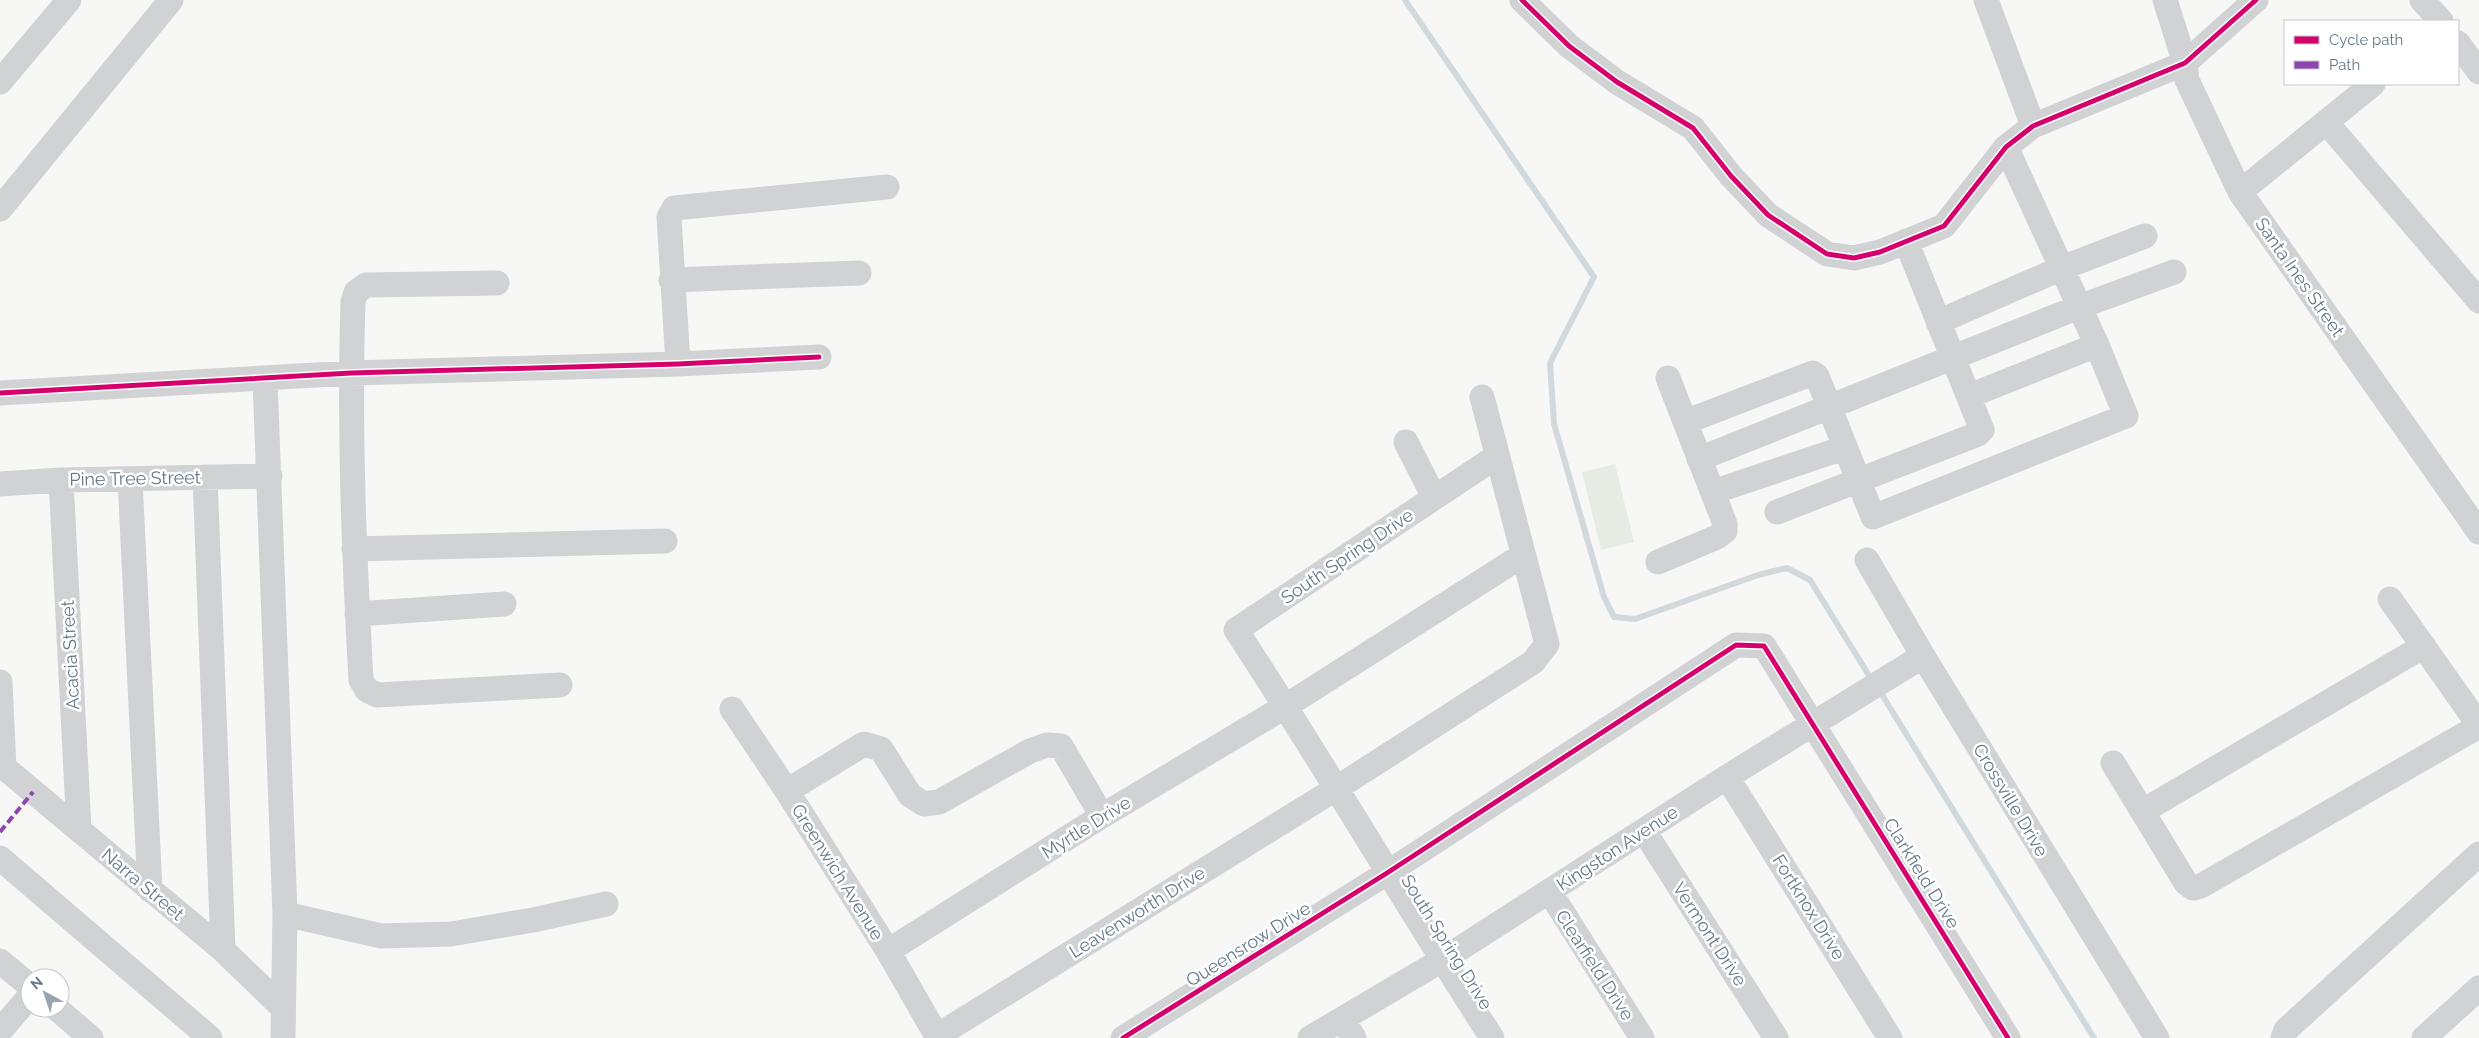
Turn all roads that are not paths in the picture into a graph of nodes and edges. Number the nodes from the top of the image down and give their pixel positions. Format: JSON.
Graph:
{"nodes":[{"id":1,"x":69,"y":0,"type":"edge"},
{"id":2,"x":171,"y":0,"type":"edge"},
{"id":3,"x":1522,"y":0,"type":"edge"},
{"id":4,"x":1986,"y":0,"type":"edge"},
{"id":5,"x":2165,"y":0,"type":"edge"},
{"id":6,"x":2256,"y":0,"type":"edge"},
{"id":7,"x":2422,"y":0,"type":"edge"},
{"id":8,"x":2439,"y":20,"type":"edge"},
{"id":9,"x":2459,"y":44,"type":"edge"},
{"id":10,"x":2185,"y":63,"type":"junction"},
{"id":11,"x":2479,"y":72,"type":"edge"},
{"id":12,"x":0,"y":82,"type":"edge"},
{"id":13,"x":2372,"y":85,"type":"edge"},
{"id":14,"x":2326,"y":122,"type":"junction"},
{"id":15,"x":2033,"y":126,"type":"junction"},
{"id":16,"x":2006,"y":147,"type":"junction"},
{"id":17,"x":887,"y":187,"type":"dead end"},
{"id":18,"x":2240,"y":192,"type":"junction"},
{"id":19,"x":0,"y":209,"type":"edge"},
{"id":20,"x":2145,"y":236,"type":"dead end"},
{"id":21,"x":1906,"y":241,"type":"junction"},
{"id":22,"x":2062,"y":268,"type":"junction"},
{"id":23,"x":2174,"y":272,"type":"dead end"},
{"id":24,"x":859,"y":273,"type":"dead end"},
{"id":25,"x":671,"y":280,"type":"junction"},
{"id":26,"x":496,"y":283,"type":"dead end"},
{"id":27,"x":2479,"y":301,"type":"edge"},
{"id":28,"x":2079,"y":307,"type":"junction"},
{"id":29,"x":1938,"y":322,"type":"junction"},
{"id":30,"x":2097,"y":345,"type":"junction"},
{"id":31,"x":819,"y":357,"type":"dead end"},
{"id":32,"x":1954,"y":358,"type":"junction"},
{"id":33,"x":678,"y":364,"type":"junction"},
{"id":34,"x":351,"y":373,"type":"junction"},
{"id":35,"x":1668,"y":378,"type":"dead end"},
{"id":36,"x":265,"y":379,"type":"junction"},
{"id":37,"x":0,"y":393,"type":"edge"},
{"id":38,"x":1969,"y":396,"type":"junction"},
{"id":39,"x":1482,"y":397,"type":"dead end"},
{"id":40,"x":1829,"y":406,"type":"junction"},
{"id":41,"x":1685,"y":422,"type":"junction"},
{"id":42,"x":1406,"y":442,"type":"dead end"},
{"id":43,"x":1844,"y":448,"type":"junction"},
{"id":44,"x":1497,"y":456,"type":"junction"},
{"id":45,"x":1699,"y":458,"type":"junction"},
{"id":46,"x":270,"y":476,"type":"junction"},
{"id":47,"x":205,"y":477,"type":"junction"},
{"id":48,"x":130,"y":479,"type":"junction"},
{"id":49,"x":61,"y":480,"type":"junction"},
{"id":50,"x":1858,"y":481,"type":"junction"},
{"id":51,"x":0,"y":484,"type":"edge"},
{"id":52,"x":1713,"y":492,"type":"junction"},
{"id":53,"x":1434,"y":497,"type":"junction"},
{"id":54,"x":1777,"y":512,"type":"dead end"},
{"id":55,"x":2479,"y":532,"type":"edge"},
{"id":56,"x":665,"y":540,"type":"dead end"},
{"id":57,"x":354,"y":549,"type":"junction"},
{"id":58,"x":1523,"y":555,"type":"junction"},
{"id":59,"x":1867,"y":560,"type":"dead end"},
{"id":60,"x":1658,"y":562,"type":"dead end"},
{"id":61,"x":2390,"y":599,"type":"dead end"},
{"id":62,"x":504,"y":604,"type":"dead end"},
{"id":63,"x":357,"y":614,"type":"junction"},
{"id":64,"x":2424,"y":646,"type":"junction"},
{"id":65,"x":1923,"y":656,"type":"junction"},
{"id":66,"x":0,"y":682,"type":"edge"},
{"id":67,"x":560,"y":685,"type":"dead end"},
{"id":68,"x":1286,"y":706,"type":"junction"},
{"id":69,"x":732,"y":709,"type":"dead end"},
{"id":70,"x":1812,"y":724,"type":"junction"},
{"id":71,"x":2479,"y":726,"type":"edge"},
{"id":72,"x":2112,"y":763,"type":"dead end"},
{"id":73,"x":2,"y":766,"type":"edge"},
{"id":74,"x":1727,"y":777,"type":"junction"},
{"id":75,"x":1337,"y":788,"type":"junction"},
{"id":76,"x":787,"y":791,"type":"junction"},
{"id":77,"x":2143,"y":811,"type":"junction"},
{"id":78,"x":1102,"y":816,"type":"junction"},
{"id":79,"x":79,"y":830,"type":"junction"},
{"id":80,"x":1644,"y":831,"type":"junction"},
{"id":81,"x":2479,"y":854,"type":"edge"},
{"id":82,"x":0,"y":858,"type":"edge"},
{"id":83,"x":1387,"y":873,"type":"junction"},
{"id":84,"x":150,"y":890,"type":"junction"},
{"id":85,"x":1549,"y":892,"type":"junction"},
{"id":86,"x":606,"y":904,"type":"dead end"},
{"id":87,"x":285,"y":914,"type":"junction"},
{"id":88,"x":223,"y":950,"type":"junction"},
{"id":89,"x":888,"y":951,"type":"junction"},
{"id":90,"x":1442,"y":960,"type":"junction"},
{"id":91,"x":0,"y":961,"type":"edge"},
{"id":92,"x":20,"y":978,"type":"edge"},
{"id":93,"x":2479,"y":988,"type":"edge"},
{"id":94,"x":20,"y":1008,"type":"edge"},
{"id":95,"x":283,"y":1008,"type":"junction"},
{"id":96,"x":66,"y":1018,"type":"edge"},
{"id":97,"x":1348,"y":1028,"type":"edge"},
{"id":98,"x":0,"y":1031,"type":"edge"},
{"id":99,"x":85,"y":1036,"type":"edge"},
{"id":100,"x":938,"y":1037,"type":"edge"},
{"id":101,"x":210,"y":1038,"type":"edge"},
{"id":102,"x":283,"y":1038,"type":"edge"},
{"id":103,"x":1123,"y":1038,"type":"edge"},
{"id":104,"x":1310,"y":1038,"type":"edge"},
{"id":105,"x":1492,"y":1038,"type":"edge"},
{"id":106,"x":1642,"y":1038,"type":"edge"},
{"id":107,"x":1776,"y":1038,"type":"edge"},
{"id":108,"x":1890,"y":1038,"type":"edge"},
{"id":109,"x":2008,"y":1038,"type":"edge"},
{"id":110,"x":2157,"y":1038,"type":"edge"},
{"id":111,"x":2283,"y":1038,"type":"edge"},
{"id":112,"x":2424,"y":1038,"type":"edge"}],
"edges":[{"from":1,"to":12,"type":"street"},
{"from":2,"to":19,"type":"street"},
{"from":3,"to":21,"type":"street"},
{"from":4,"to":15,"type":"street"},
{"from":5,"to":10,"type":"street","name":"Santa Ines Street"},
{"from":6,"to":10,"type":"street"},
{"from":7,"to":8,"type":"street"},
{"from":9,"to":11,"type":"street"},
{"from":10,"to":15,"type":"street"},
{"from":10,"to":18,"type":"street","name":"Santa Ines Street"},
{"from":13,"to":14,"type":"street"},
{"from":14,"to":18,"type":"street"},
{"from":14,"to":27,"type":"street"},
{"from":15,"to":16,"type":"street"},
{"from":16,"to":21,"type":"street"},
{"from":16,"to":22,"type":"street"},
{"from":17,"to":25,"type":"street"},
{"from":18,"to":55,"type":"street","name":"Santa Ines Street"},
{"from":20,"to":22,"type":"street"},
{"from":21,"to":29,"type":"street"},
{"from":22,"to":28,"type":"street"},
{"from":22,"to":29,"type":"street"},
{"from":23,"to":28,"type":"street"},
{"from":24,"to":25,"type":"street"},
{"from":25,"to":33,"type":"street"},
{"from":26,"to":34,"type":"street"},
{"from":28,"to":30,"type":"street"},
{"from":28,"to":32,"type":"street"},
{"from":29,"to":32,"type":"street"},
{"from":30,"to":38,"type":"street"},
{"from":30,"to":50,"type":"street"},
{"from":31,"to":33,"type":"street"},
{"from":32,"to":38,"type":"street"},
{"from":32,"to":40,"type":"street"},
{"from":33,"to":34,"type":"street"},
{"from":34,"to":36,"type":"street"},
{"from":34,"to":57,"type":"street"},
{"from":35,"to":41,"type":"street"},
{"from":36,"to":37,"type":"street"},
{"from":36,"to":46,"type":"street"},
{"from":38,"to":50,"type":"street"},
{"from":39,"to":44,"type":"street"},
{"from":40,"to":41,"type":"street"},
{"from":40,"to":43,"type":"street"},
{"from":40,"to":45,"type":"street"},
{"from":41,"to":45,"type":"street"},
{"from":42,"to":53,"type":"street"},
{"from":43,"to":50,"type":"street"},
{"from":43,"to":52,"type":"street"},
{"from":44,"to":53,"type":"street","name":"South Spring Drive"},
{"from":44,"to":58,"type":"street"},
{"from":45,"to":52,"type":"street"},
{"from":46,"to":47,"type":"street","name":"Pine Tree Street"},
{"from":46,"to":87,"type":"street"},
{"from":47,"to":48,"type":"street","name":"Pine Tree Street"},
{"from":47,"to":88,"type":"street"},
{"from":48,"to":49,"type":"street","name":"Pine Tree Street"},
{"from":48,"to":84,"type":"street"},
{"from":49,"to":51,"type":"street","name":"Pine Tree Street"},
{"from":49,"to":79,"type":"street","name":"Acacia Street"},
{"from":50,"to":54,"type":"street"},
{"from":52,"to":60,"type":"street"},
{"from":53,"to":68,"type":"street","name":"South Spring Drive"},
{"from":56,"to":57,"type":"street"},
{"from":57,"to":63,"type":"street"},
{"from":58,"to":68,"type":"street","name":"Myrtle Drive"},
{"from":58,"to":75,"type":"street","name":"Leavenworth Drive"},
{"from":59,"to":65,"type":"street","name":"Crossville Drive"},
{"from":61,"to":64,"type":"street"},
{"from":62,"to":63,"type":"street"},
{"from":63,"to":67,"type":"street"},
{"from":64,"to":71,"type":"street"},
{"from":64,"to":77,"type":"street"},
{"from":65,"to":70,"type":"street","name":"Kingston Avenue"},
{"from":65,"to":110,"type":"street","name":"Crossville Drive"},
{"from":66,"to":73,"type":"street"},
{"from":68,"to":75,"type":"street","name":"South Spring Drive"},
{"from":68,"to":78,"type":"street","name":"Myrtle Drive"},
{"from":69,"to":76,"type":"street","name":"Greenwich Avenue"},
{"from":70,"to":74,"type":"street","name":"Kingston Avenue"},
{"from":70,"to":83,"type":"street","name":"Clarkfield Drive"},
{"from":70,"to":109,"type":"street","name":"Clarkfield Drive"},
{"from":71,"to":77,"type":"street"},
{"from":72,"to":77,"type":"street"},
{"from":73,"to":79,"type":"street","name":"Narra Street"},
{"from":74,"to":80,"type":"street","name":"Kingston Avenue"},
{"from":74,"to":108,"type":"street","name":"Fortknox Drive"},
{"from":75,"to":83,"type":"street","name":"South Spring Drive"},
{"from":75,"to":100,"type":"street","name":"Leavenworth Drive"},
{"from":76,"to":78,"type":"street"},
{"from":76,"to":89,"type":"street","name":"Greenwich Avenue"},
{"from":78,"to":89,"type":"street","name":"Myrtle Drive"},
{"from":79,"to":84,"type":"street","name":"Narra Street"},
{"from":80,"to":85,"type":"street","name":"Kingston Avenue"},
{"from":80,"to":107,"type":"street","name":"Vermont Drive"},
{"from":81,"to":111,"type":"street"},
{"from":82,"to":101,"type":"street"},
{"from":83,"to":90,"type":"street","name":"South Spring Drive"},
{"from":83,"to":103,"type":"street","name":"Queensrow Drive"},
{"from":84,"to":88,"type":"street","name":"Narra Street"},
{"from":85,"to":90,"type":"street","name":"Kingston Avenue"},
{"from":85,"to":106,"type":"street","name":"Clearfield Drive"},
{"from":86,"to":87,"type":"street"},
{"from":87,"to":95,"type":"street"},
{"from":88,"to":95,"type":"street","name":"Narra Street"},
{"from":89,"to":100,"type":"street","name":"Greenwich Avenue"},
{"from":90,"to":97,"type":"street","name":"Kingston Avenue"},
{"from":90,"to":105,"type":"street","name":"South Spring Drive"},
{"from":91,"to":92,"type":"street"},
{"from":93,"to":112,"type":"street"},
{"from":94,"to":98,"type":"street"},
{"from":95,"to":102,"type":"street"},
{"from":96,"to":99,"type":"street"},
{"from":97,"to":104,"type":"street","name":"Kingston Avenue"}]}
